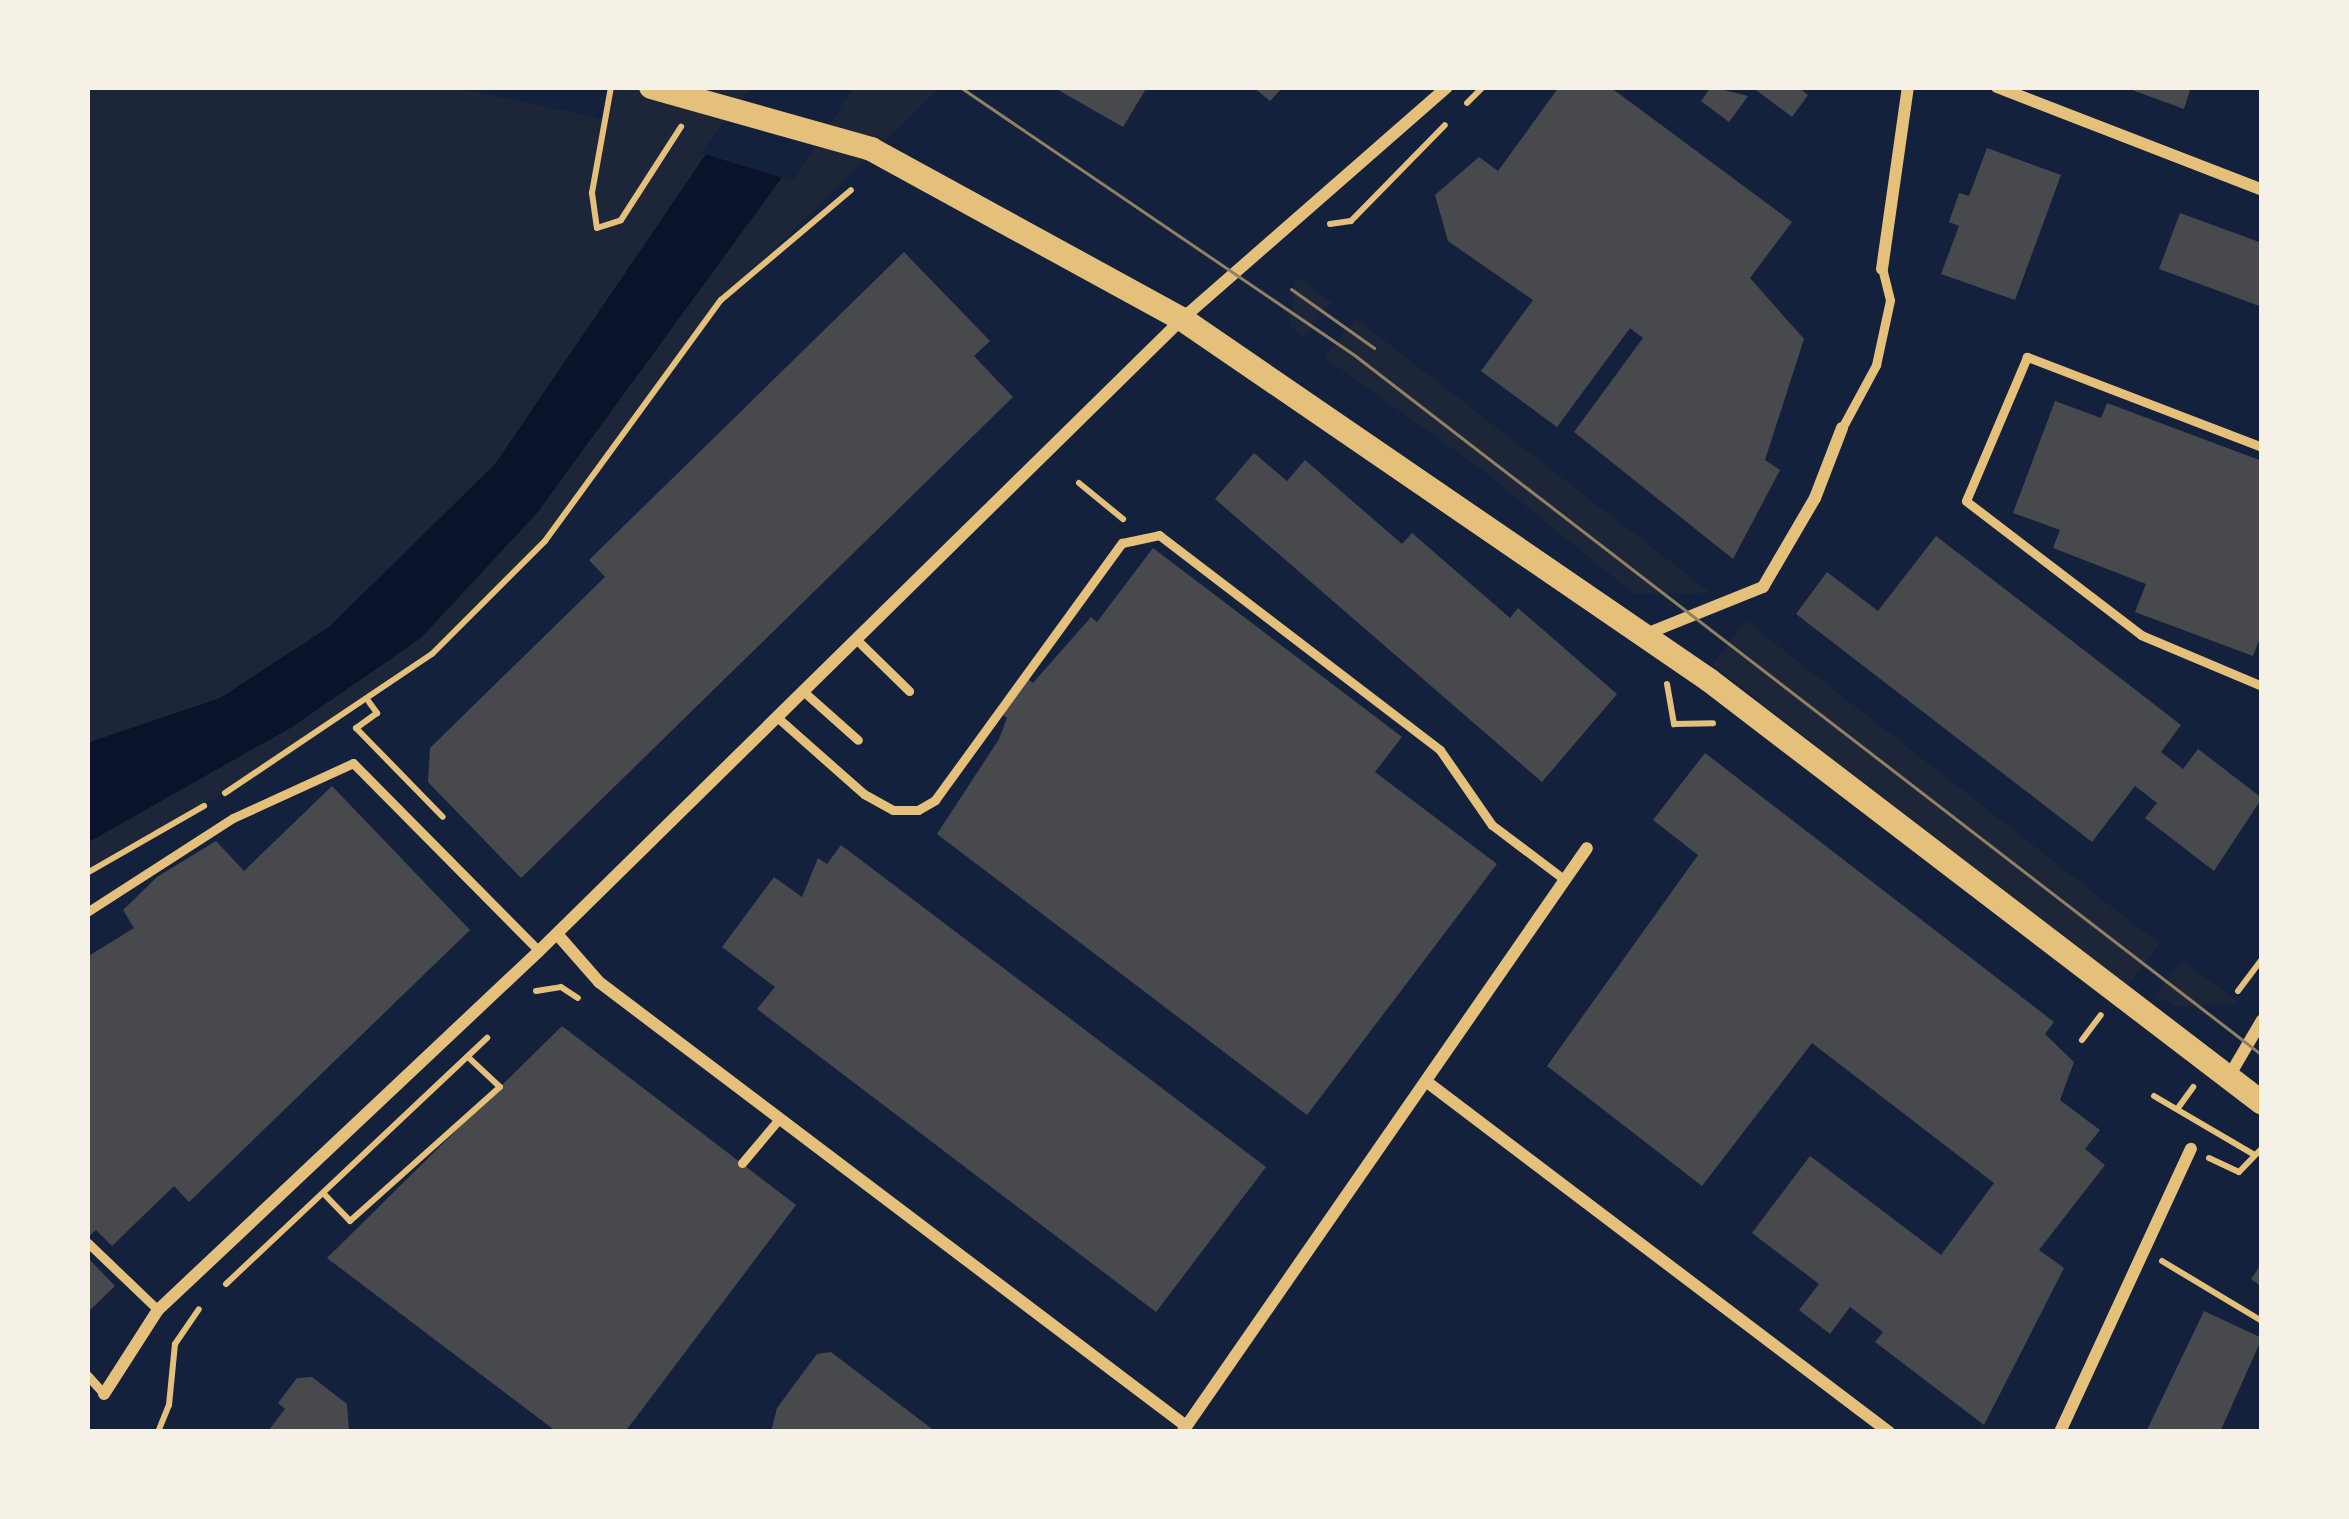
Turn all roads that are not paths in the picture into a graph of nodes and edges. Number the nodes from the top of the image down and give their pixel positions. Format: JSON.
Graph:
{"nodes":[{"id":1,"x":651,"y":87,"type":"edge"},
{"id":2,"x":1447,"y":87,"type":"edge"},
{"id":3,"x":1908,"y":87,"type":"edge"},
{"id":4,"x":1997,"y":87,"type":"edge"},
{"id":5,"x":2262,"y":190,"type":"edge"},
{"id":6,"x":1882,"y":269,"type":"joint"},
{"id":7,"x":1182,"y":319,"type":"junction"},
{"id":8,"x":1842,"y":428,"type":"joint"},
{"id":9,"x":2262,"y":447,"type":"edge"},
{"id":10,"x":1645,"y":634,"type":"junction"},
{"id":11,"x":857,"y":640,"type":"junction"},
{"id":12,"x":2262,"y":686,"type":"edge"},
{"id":13,"x":909,"y":691,"type":"dead end"},
{"id":14,"x":804,"y":692,"type":"junction"},
{"id":15,"x":778,"y":718,"type":"junction"},
{"id":16,"x":859,"y":740,"type":"dead end"},
{"id":17,"x":1587,"y":848,"type":"dead end"},
{"id":18,"x":1565,"y":880,"type":"junction"},
{"id":19,"x":87,"y":912,"type":"edge"},
{"id":20,"x":557,"y":934,"type":"junction"},
{"id":21,"x":539,"y":951,"type":"junction"},
{"id":22,"x":2262,"y":1020,"type":"edge"},
{"id":23,"x":2228,"y":1078,"type":"junction"},
{"id":24,"x":1427,"y":1082,"type":"junction"},
{"id":25,"x":2262,"y":1103,"type":"edge"},
{"id":26,"x":779,"y":1119,"type":"junction"},
{"id":27,"x":2191,"y":1149,"type":"road end"},
{"id":28,"x":742,"y":1163,"type":"dead end"},
{"id":29,"x":87,"y":1242,"type":"edge"},
{"id":30,"x":158,"y":1310,"type":"junction"},
{"id":31,"x":87,"y":1376,"type":"edge"},
{"id":32,"x":104,"y":1394,"type":"joint"},
{"id":33,"x":1184,"y":1429,"type":"edge"},
{"id":34,"x":1889,"y":1432,"type":"edge"},
{"id":35,"x":2060,"y":1432,"type":"edge"}],
"edges":[{"from":1,"to":7,"type":"main road"},
{"from":2,"to":7,"type":"street"},
{"from":3,"to":6,"type":"street"},
{"from":4,"to":5,"type":"street"},
{"from":6,"to":8,"type":"lane"},
{"from":7,"to":10,"type":"main road"},
{"from":7,"to":11,"type":"street"},
{"from":8,"to":10,"type":"street"},
{"from":9,"to":12,"type":"lane"},
{"from":10,"to":23,"type":"main road"},
{"from":11,"to":13,"type":"lane"},
{"from":11,"to":14,"type":"street"},
{"from":14,"to":15,"type":"street"},
{"from":14,"to":16,"type":"lane"},
{"from":15,"to":18,"type":"lane"},
{"from":15,"to":20,"type":"street"},
{"from":17,"to":18,"type":"street"},
{"from":18,"to":24,"type":"street"},
{"from":19,"to":21,"type":"lane"},
{"from":20,"to":21,"type":"street"},
{"from":20,"to":26,"type":"street"},
{"from":21,"to":30,"type":"street"},
{"from":22,"to":23,"type":"street"},
{"from":23,"to":25,"type":"main road"},
{"from":24,"to":33,"type":"street"},
{"from":24,"to":34,"type":"street"},
{"from":26,"to":28,"type":"lane"},
{"from":26,"to":33,"type":"street"},
{"from":27,"to":35,"type":"street"},
{"from":29,"to":30,"type":"lane"},
{"from":30,"to":32,"type":"street"},
{"from":31,"to":32,"type":"lane"}]}
